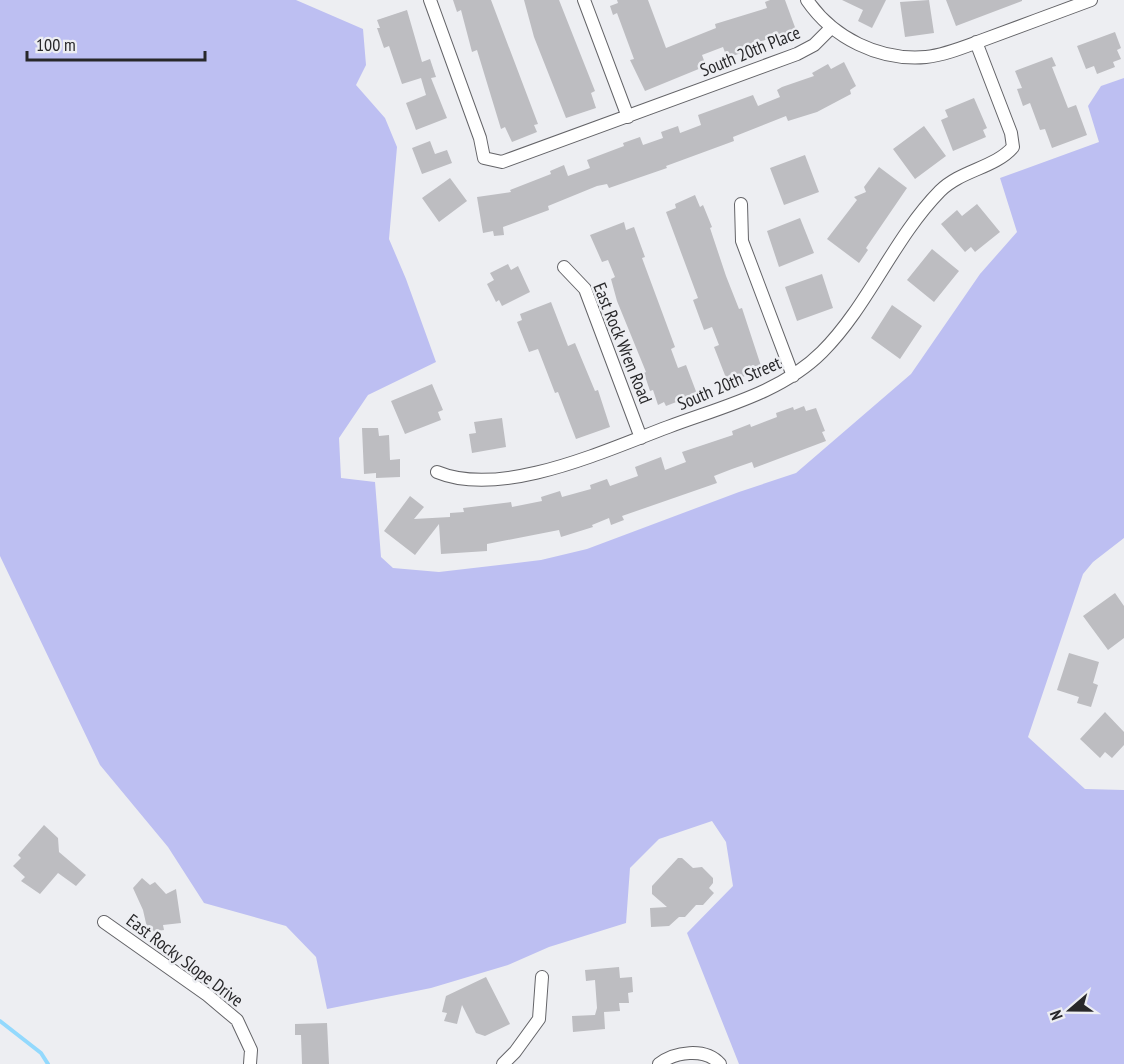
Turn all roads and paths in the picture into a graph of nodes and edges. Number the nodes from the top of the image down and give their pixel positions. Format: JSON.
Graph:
{"nodes":[{"id":1,"x":430,"y":0,"type":"edge"},
{"id":2,"x":584,"y":0,"type":"edge"},
{"id":3,"x":807,"y":0,"type":"edge"},
{"id":4,"x":1091,"y":0,"type":"edge"},
{"id":5,"x":831,"y":28,"type":"junction"},
{"id":6,"x":976,"y":42,"type":"junction"},
{"id":7,"x":628,"y":117,"type":"junction"},
{"id":8,"x":741,"y":204,"type":"dead end"},
{"id":9,"x":564,"y":267,"type":"dead end"},
{"id":10,"x":793,"y":376,"type":"junction"},
{"id":11,"x":641,"y":438,"type":"junction"},
{"id":12,"x":437,"y":472,"type":"dead end"},
{"id":13,"x":104,"y":922,"type":"dead end"},
{"id":14,"x":542,"y":977,"type":"dead end"},
{"id":15,"x":250,"y":1064,"type":"edge"},
{"id":16,"x":502,"y":1064,"type":"edge"},
{"id":17,"x":659,"y":1064,"type":"edge"},
{"id":18,"x":720,"y":1064,"type":"edge"}],
"edges":[{"from":1,"to":7,"type":"street","name":"South 20th Place"},
{"from":2,"to":7,"type":"street"},
{"from":3,"to":5,"type":"street"},
{"from":4,"to":6,"type":"street"},
{"from":5,"to":6,"type":"street"},
{"from":5,"to":7,"type":"street","name":"South 20th Place"},
{"from":6,"to":10,"type":"street","name":"South 20th Street"},
{"from":8,"to":10,"type":"street"},
{"from":9,"to":11,"type":"street","name":"East Rock Wren Road"},
{"from":10,"to":11,"type":"street","name":"South 20th Street"},
{"from":11,"to":12,"type":"street","name":"South 20th Street"},
{"from":13,"to":15,"type":"street","name":"East Rocky Slope Drive"},
{"from":14,"to":16,"type":"street"},
{"from":17,"to":18,"type":"street"}]}
